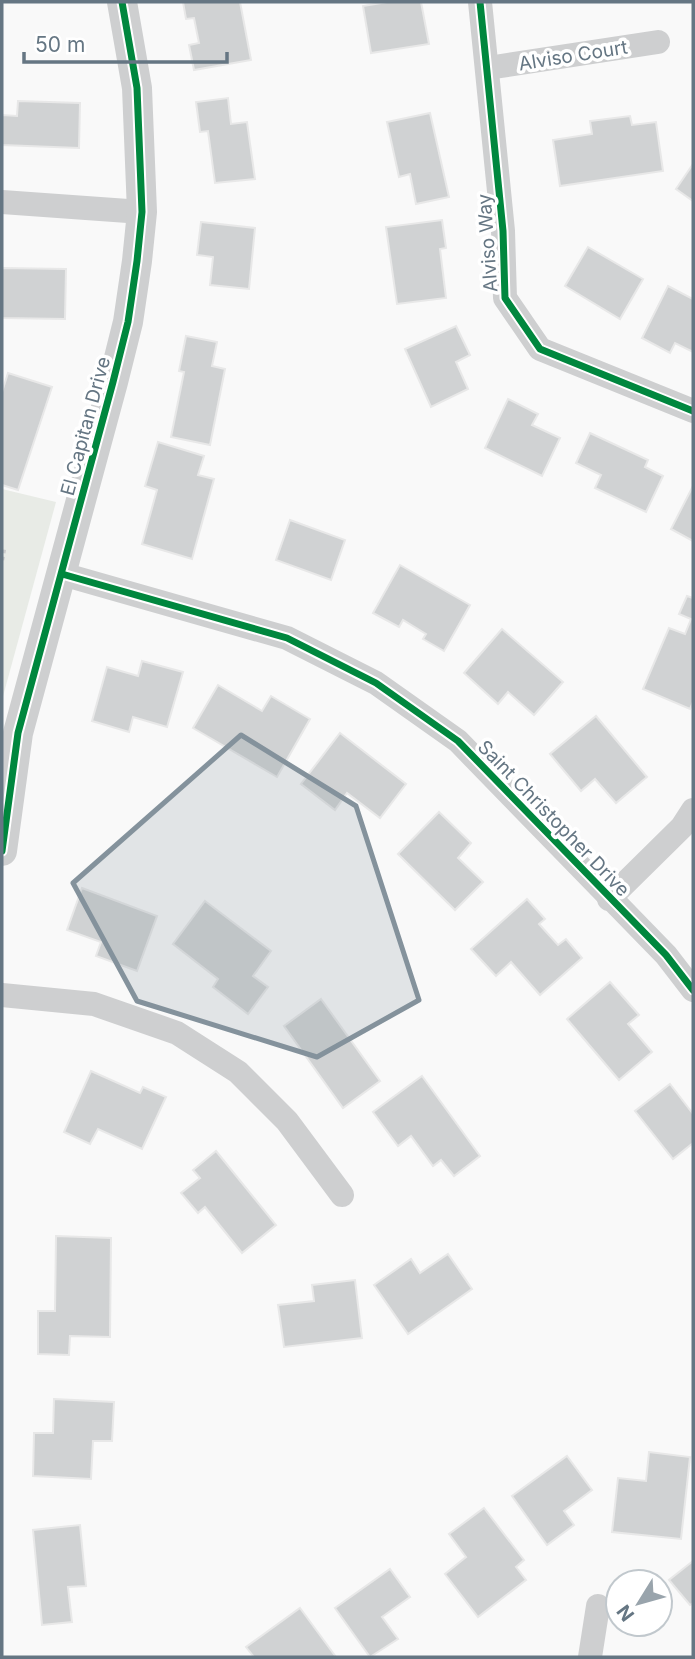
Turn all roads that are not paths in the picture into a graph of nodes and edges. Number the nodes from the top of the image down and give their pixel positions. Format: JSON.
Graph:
{"nodes":[{"id":1,"x":122,"y":2,"type":"edge"},
{"id":2,"x":480,"y":2,"type":"edge"},
{"id":3,"x":658,"y":42,"type":"dead end"},
{"id":4,"x":488,"y":68,"type":"junction"},
{"id":5,"x":2,"y":202,"type":"edge"},
{"id":6,"x":142,"y":212,"type":"junction"},
{"id":7,"x":693,"y":411,"type":"edge"},
{"id":8,"x":62,"y":574,"type":"junction"},
{"id":9,"x":693,"y":810,"type":"edge"},
{"id":10,"x":2,"y":852,"type":"edge"},
{"id":11,"x":609,"y":899,"type":"junction"},
{"id":12,"x":693,"y":990,"type":"edge"},
{"id":13,"x":2,"y":995,"type":"edge"},
{"id":14,"x":342,"y":1195,"type":"dead end"},
{"id":15,"x":597,"y":1606,"type":"dead end"},
{"id":16,"x":590,"y":1657,"type":"edge"}],
"edges":[{"from":1,"to":6,"type":"street","name":"El Capitan Drive"},
{"from":2,"to":4,"type":"street","name":"Alviso Way"},
{"from":3,"to":4,"type":"street","name":"Alviso Court"},
{"from":4,"to":7,"type":"street","name":"Alviso Way"},
{"from":5,"to":6,"type":"street"},
{"from":6,"to":8,"type":"street","name":"El Capitan Drive"},
{"from":8,"to":10,"type":"street","name":"El Capitan Drive"},
{"from":8,"to":11,"type":"street","name":"Saint Christopher Drive"},
{"from":9,"to":11,"type":"street"},
{"from":11,"to":12,"type":"street","name":"Saint Christopher Drive"},
{"from":13,"to":14,"type":"street"},
{"from":15,"to":16,"type":"street"}]}
